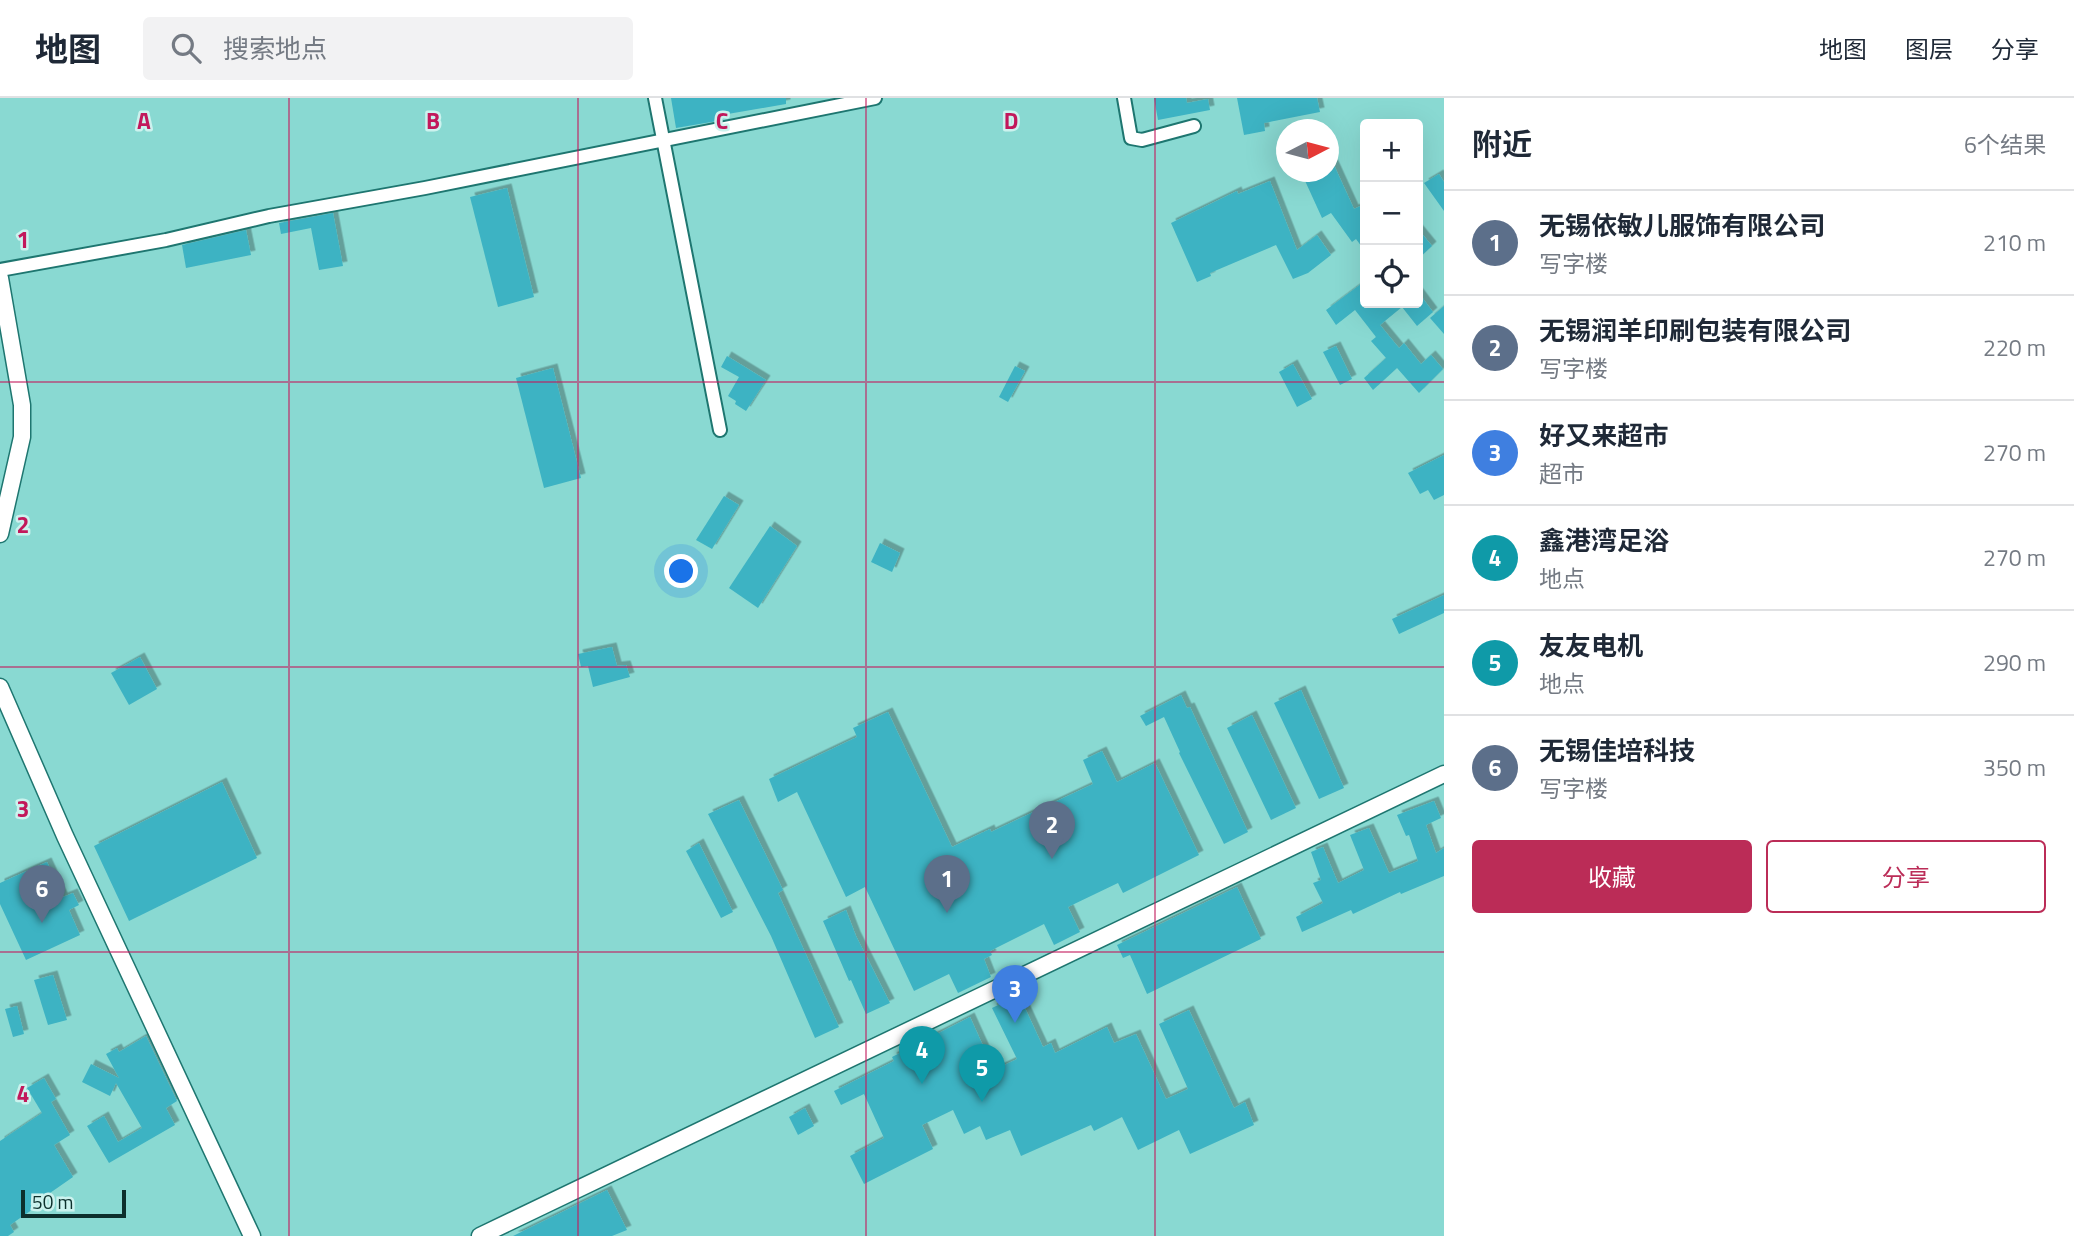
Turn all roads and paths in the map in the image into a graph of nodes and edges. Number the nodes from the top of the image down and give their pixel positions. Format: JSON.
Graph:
{"nodes":[{"id":1,"x":655,"y":98,"type":"edge"},
{"id":2,"x":875,"y":98,"type":"edge"},
{"id":3,"x":1124,"y":98,"type":"edge"},
{"id":4,"x":1194,"y":126,"type":"dead end"},
{"id":5,"x":664,"y":141,"type":"junction"},
{"id":6,"x":0,"y":270,"type":"edge"},
{"id":7,"x":0,"y":278,"type":"edge"},
{"id":8,"x":720,"y":430,"type":"dead end"},
{"id":9,"x":0,"y":534,"type":"edge"},
{"id":10,"x":0,"y":687,"type":"edge"},
{"id":11,"x":1444,"y":774,"type":"edge"},
{"id":12,"x":252,"y":1236,"type":"edge"},
{"id":13,"x":480,"y":1236,"type":"edge"}],
"edges":[{"from":1,"to":5,"type":"street"},
{"from":2,"to":5,"type":"street"},
{"from":3,"to":4,"type":"street"},
{"from":5,"to":6,"type":"street"},
{"from":5,"to":8,"type":"street"},
{"from":7,"to":9,"type":"street"},
{"from":10,"to":12,"type":"street"},
{"from":11,"to":13,"type":"street"}]}
